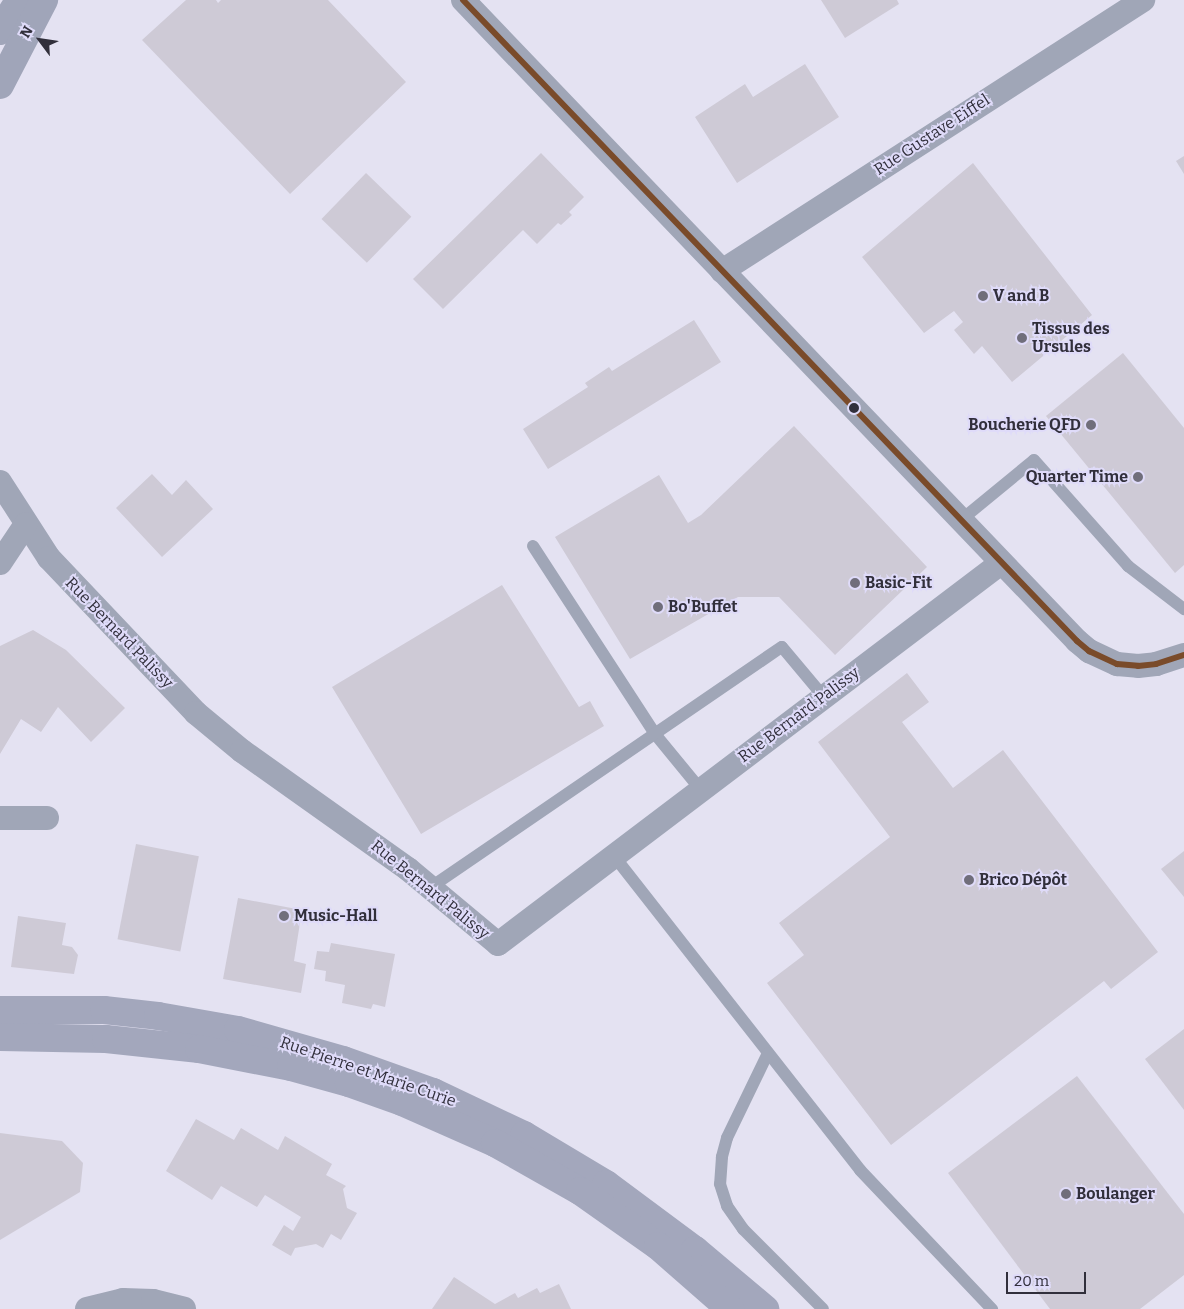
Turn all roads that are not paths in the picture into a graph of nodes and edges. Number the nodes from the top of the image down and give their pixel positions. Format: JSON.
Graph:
{"nodes":[{"id":1,"x":19,"y":0,"type":"edge"},
{"id":2,"x":44,"y":0,"type":"edge"},
{"id":3,"x":463,"y":0,"type":"edge"},
{"id":4,"x":1143,"y":0,"type":"edge"},
{"id":5,"x":0,"y":31,"type":"edge"},
{"id":6,"x":0,"y":85,"type":"edge"},
{"id":7,"x":722,"y":271,"type":"junction"},
{"id":8,"x":0,"y":482,"type":"edge"},
{"id":9,"x":961,"y":520,"type":"junction"},
{"id":10,"x":26,"y":524,"type":"junction"},
{"id":11,"x":533,"y":546,"type":"dead end"},
{"id":12,"x":1001,"y":562,"type":"junction"},
{"id":13,"x":0,"y":563,"type":"edge"},
{"id":14,"x":1184,"y":609,"type":"edge"},
{"id":15,"x":1184,"y":655,"type":"edge"},
{"id":16,"x":824,"y":697,"type":"junction"},
{"id":17,"x":655,"y":734,"type":"junction"},
{"id":18,"x":700,"y":790,"type":"junction"},
{"id":19,"x":0,"y":818,"type":"edge"},
{"id":20,"x":47,"y":818,"type":"dead end"},
{"id":21,"x":614,"y":856,"type":"junction"},
{"id":22,"x":431,"y":887,"type":"junction"},
{"id":23,"x":0,"y":1010,"type":"edge"},
{"id":24,"x":0,"y":1037,"type":"edge"},
{"id":25,"x":768,"y":1053,"type":"junction"},
{"id":26,"x":87,"y":1309,"type":"edge"},
{"id":27,"x":184,"y":1309,"type":"edge"},
{"id":28,"x":730,"y":1309,"type":"edge"},
{"id":29,"x":766,"y":1309,"type":"edge"},
{"id":30,"x":823,"y":1309,"type":"edge"},
{"id":31,"x":992,"y":1309,"type":"edge"}],
"edges":[{"from":1,"to":5,"type":"street"},
{"from":2,"to":6,"type":"street"},
{"from":3,"to":7,"type":"street"},
{"from":4,"to":7,"type":"street","name":"Rue Gustave Eiffel"},
{"from":7,"to":9,"type":"street"},
{"from":8,"to":10,"type":"street","name":"Rue Bernard Palissy"},
{"from":9,"to":12,"type":"street"},
{"from":9,"to":14,"type":"lane"},
{"from":10,"to":13,"type":"street"},
{"from":10,"to":22,"type":"street","name":"Rue Bernard Palissy"},
{"from":11,"to":17,"type":"lane"},
{"from":12,"to":15,"type":"street"},
{"from":12,"to":16,"type":"street","name":"Rue Bernard Palissy"},
{"from":16,"to":17,"type":"lane"},
{"from":16,"to":18,"type":"street","name":"Rue Bernard Palissy"},
{"from":17,"to":18,"type":"lane"},
{"from":17,"to":22,"type":"lane"},
{"from":18,"to":21,"type":"street","name":"Rue Bernard Palissy"},
{"from":19,"to":20,"type":"street"},
{"from":21,"to":22,"type":"street","name":"Rue Bernard Palissy"},
{"from":21,"to":25,"type":"lane"},
{"from":23,"to":29,"type":"main road","name":"Rue Pierre et Marie Curie"},
{"from":24,"to":28,"type":"main road","name":"Rue Pierre et Marie Curie"},
{"from":25,"to":30,"type":"lane"},
{"from":25,"to":31,"type":"lane"},
{"from":26,"to":27,"type":"street"}]}
